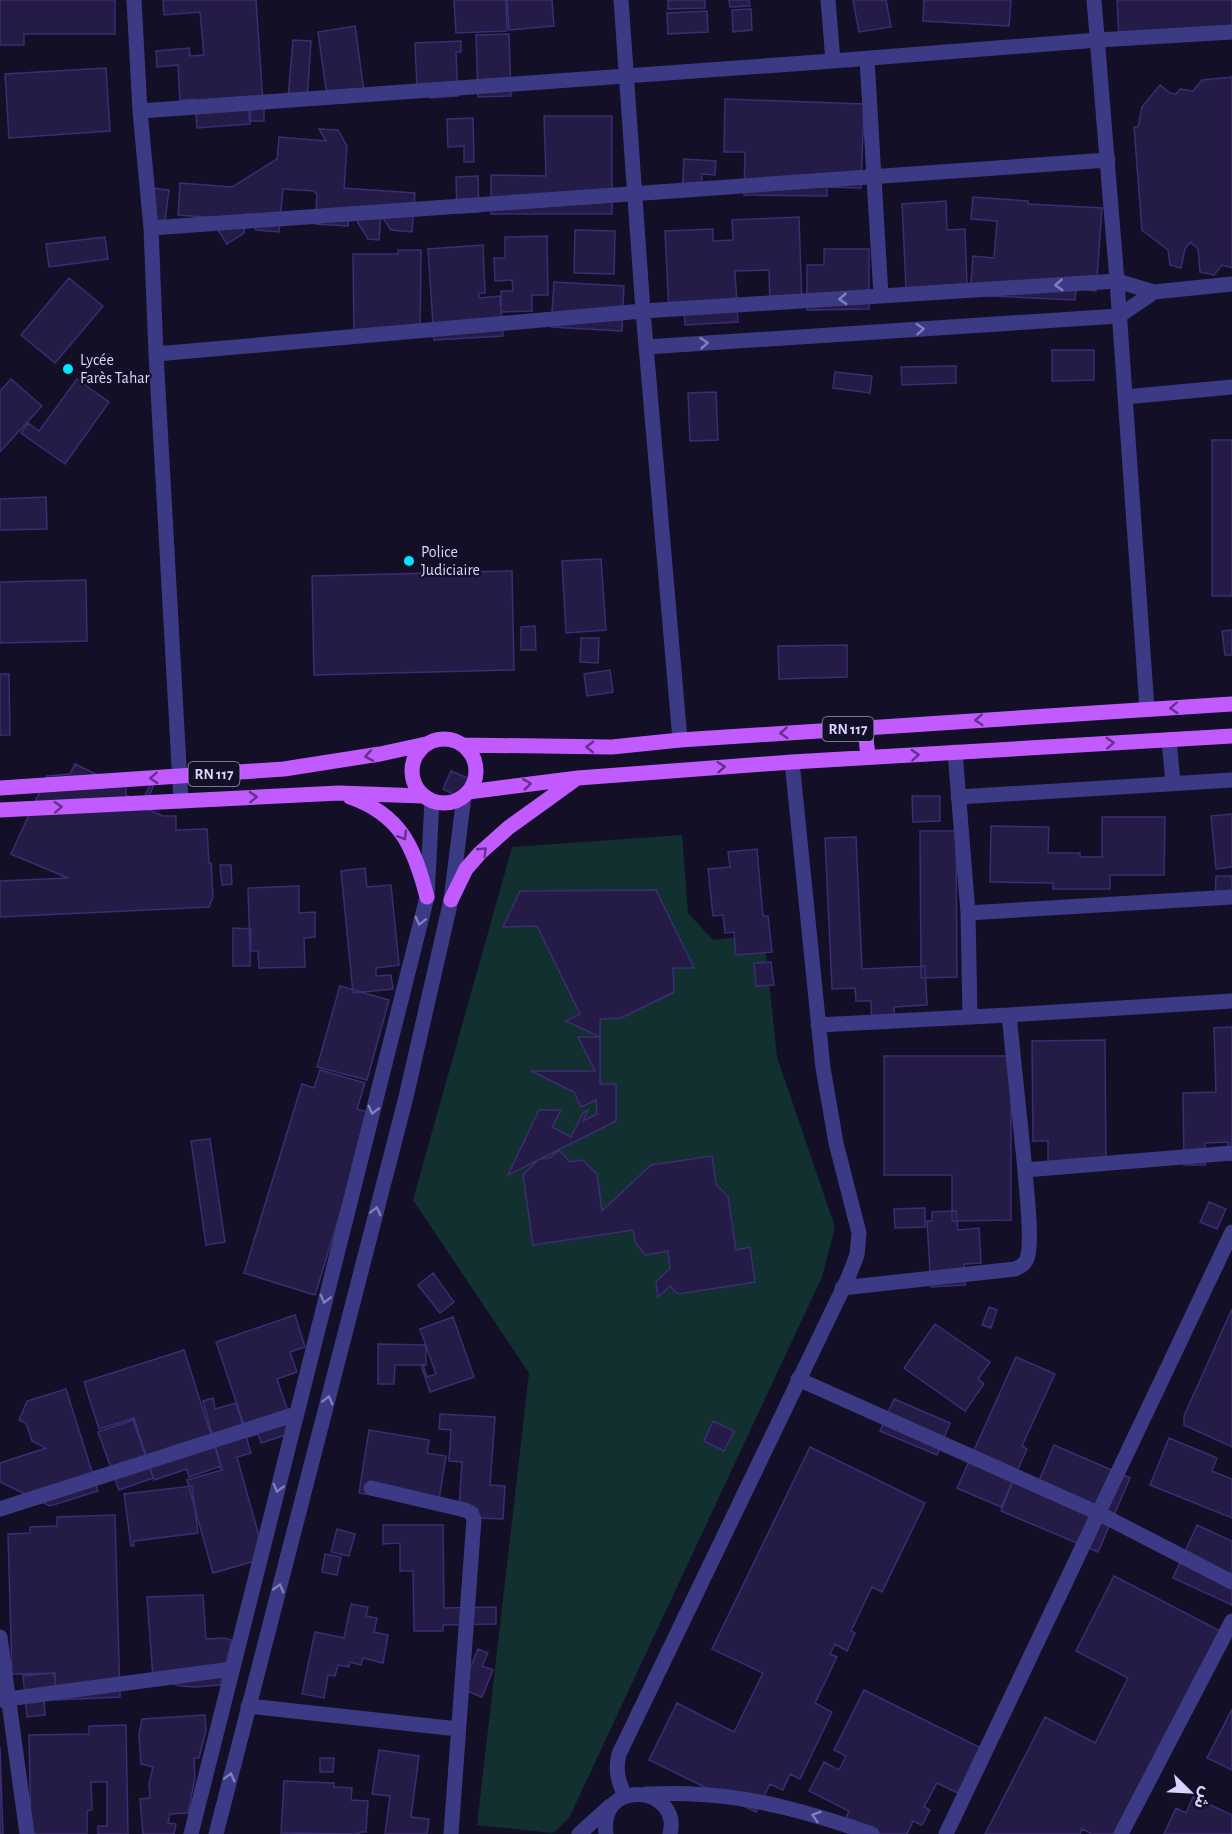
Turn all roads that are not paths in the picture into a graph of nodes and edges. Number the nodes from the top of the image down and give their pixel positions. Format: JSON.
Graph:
{"nodes":[{"id":1,"x":134,"y":0,"type":"edge"},
{"id":2,"x":621,"y":0,"type":"edge"},
{"id":3,"x":828,"y":0,"type":"edge"},
{"id":4,"x":1094,"y":0,"type":"edge"},
{"id":5,"x":1232,"y":32,"type":"edge"},
{"id":6,"x":1098,"y":39,"type":"junction"},
{"id":7,"x":867,"y":58,"type":"junction"},
{"id":8,"x":833,"y":61,"type":"junction"},
{"id":9,"x":627,"y":76,"type":"junction"},
{"id":10,"x":140,"y":111,"type":"junction"},
{"id":11,"x":1108,"y":160,"type":"junction"},
{"id":12,"x":874,"y":176,"type":"junction"},
{"id":13,"x":635,"y":193,"type":"junction"},
{"id":14,"x":151,"y":228,"type":"junction"},
{"id":15,"x":1117,"y":281,"type":"junction"},
{"id":16,"x":1232,"y":284,"type":"edge"},
{"id":17,"x":1154,"y":292,"type":"junction"},
{"id":18,"x":881,"y":296,"type":"junction"},
{"id":19,"x":643,"y":311,"type":"junction"},
{"id":20,"x":1119,"y":316,"type":"junction"},
{"id":21,"x":646,"y":347,"type":"junction"},
{"id":22,"x":156,"y":354,"type":"junction"},
{"id":23,"x":1232,"y":387,"type":"edge"},
{"id":24,"x":1125,"y":397,"type":"junction"},
{"id":25,"x":1232,"y":704,"type":"edge"},
{"id":26,"x":1146,"y":709,"type":"junction"},
{"id":27,"x":865,"y":728,"type":"junction"},
{"id":28,"x":1232,"y":736,"type":"edge"},
{"id":29,"x":680,"y":740,"type":"junction"},
{"id":30,"x":1169,"y":740,"type":"junction"},
{"id":31,"x":426,"y":744,"type":"junction"},
{"id":32,"x":463,"y":745,"type":"junction"},
{"id":33,"x":955,"y":752,"type":"junction"},
{"id":34,"x":868,"y":757,"type":"junction"},
{"id":35,"x":792,"y":762,"type":"junction"},
{"id":36,"x":180,"y":776,"type":"junction"},
{"id":37,"x":578,"y":778,"type":"junction"},
{"id":38,"x":1232,"y":780,"type":"edge"},
{"id":39,"x":1173,"y":783,"type":"junction"},
{"id":40,"x":0,"y":788,"type":"edge"},
{"id":41,"x":339,"y":793,"type":"junction"},
{"id":42,"x":466,"y":794,"type":"junction"},
{"id":43,"x":958,"y":797,"type":"junction"},
{"id":44,"x":428,"y":798,"type":"junction"},
{"id":45,"x":181,"y":801,"type":"junction"},
{"id":46,"x":0,"y":810,"type":"edge"},
{"id":47,"x":427,"y":897,"type":"junction"},
{"id":48,"x":1232,"y":897,"type":"edge"},
{"id":49,"x":451,"y":900,"type":"junction"},
{"id":50,"x":968,"y":913,"type":"junction"},
{"id":51,"x":1232,"y":1001,"type":"edge"},
{"id":52,"x":1009,"y":1015,"type":"junction"},
{"id":53,"x":970,"y":1017,"type":"junction"},
{"id":54,"x":818,"y":1025,"type":"junction"},
{"id":55,"x":1232,"y":1153,"type":"edge"},
{"id":56,"x":1024,"y":1170,"type":"junction"},
{"id":57,"x":1232,"y":1232,"type":"edge"},
{"id":58,"x":842,"y":1288,"type":"junction"},
{"id":59,"x":798,"y":1378,"type":"junction"},
{"id":60,"x":297,"y":1414,"type":"junction"},
{"id":61,"x":371,"y":1488,"type":"dead end"},
{"id":62,"x":0,"y":1509,"type":"edge"},
{"id":63,"x":1098,"y":1513,"type":"junction"},
{"id":64,"x":1232,"y":1582,"type":"edge"},
{"id":65,"x":1232,"y":1621,"type":"edge"},
{"id":66,"x":0,"y":1637,"type":"edge"},
{"id":67,"x":232,"y":1669,"type":"junction"},
{"id":68,"x":4,"y":1700,"type":"edge"},
{"id":69,"x":248,"y":1707,"type":"junction"},
{"id":70,"x":458,"y":1729,"type":"junction"},
{"id":71,"x":646,"y":1794,"type":"junction"},
{"id":72,"x":620,"y":1799,"type":"junction"},
{"id":73,"x":27,"y":1834,"type":"edge"},
{"id":74,"x":191,"y":1834,"type":"edge"},
{"id":75,"x":216,"y":1834,"type":"edge"},
{"id":76,"x":451,"y":1834,"type":"edge"},
{"id":77,"x":579,"y":1834,"type":"edge"},
{"id":78,"x":606,"y":1834,"type":"edge"},
{"id":79,"x":669,"y":1834,"type":"edge"},
{"id":80,"x":872,"y":1834,"type":"edge"},
{"id":81,"x":946,"y":1834,"type":"edge"},
{"id":82,"x":1121,"y":1834,"type":"edge"}],
"edges":[{"from":1,"to":10,"type":"street"},
{"from":2,"to":9,"type":"street"},
{"from":3,"to":8,"type":"street"},
{"from":4,"to":6,"type":"street"},
{"from":5,"to":6,"type":"street"},
{"from":6,"to":7,"type":"street"},
{"from":6,"to":11,"type":"street"},
{"from":7,"to":8,"type":"street"},
{"from":7,"to":12,"type":"street"},
{"from":8,"to":9,"type":"street"},
{"from":9,"to":10,"type":"street"},
{"from":9,"to":13,"type":"street"},
{"from":10,"to":14,"type":"street"},
{"from":11,"to":12,"type":"street"},
{"from":11,"to":15,"type":"street"},
{"from":12,"to":13,"type":"street"},
{"from":12,"to":18,"type":"street"},
{"from":13,"to":14,"type":"street"},
{"from":13,"to":19,"type":"street"},
{"from":14,"to":22,"type":"street"},
{"from":15,"to":17,"type":"street"},
{"from":15,"to":18,"type":"street","one_way":true},
{"from":15,"to":20,"type":"street"},
{"from":16,"to":17,"type":"street"},
{"from":17,"to":20,"type":"street"},
{"from":18,"to":19,"type":"street","one_way":true},
{"from":19,"to":21,"type":"street"},
{"from":19,"to":22,"type":"street"},
{"from":21,"to":20,"type":"street","one_way":true},
{"from":20,"to":24,"type":"street"},
{"from":21,"to":29,"type":"street"},
{"from":22,"to":36,"type":"street"},
{"from":23,"to":24,"type":"street"},
{"from":24,"to":26,"type":"street"},
{"from":25,"to":26,"type":"main road","number":"RN 117","one_way":true},
{"from":26,"to":27,"type":"main road","number":"RN 117","one_way":true},
{"from":27,"to":29,"type":"main road","number":"RN 117","one_way":true},
{"from":27,"to":34,"type":"main road"},
{"from":28,"to":30,"type":"main road","number":"RN 117"},
{"from":29,"to":32,"type":"main road","number":"RN 117","one_way":true},
{"from":33,"to":30,"type":"main road","number":"RN 117","one_way":true},
{"from":30,"to":39,"type":"street"},
{"from":31,"to":32,"type":"main road"},
{"from":31,"to":36,"type":"main road","number":"RN 117","one_way":true},
{"from":31,"to":44,"type":"main road"},
{"from":32,"to":42,"type":"main road"},
{"from":34,"to":33,"type":"main road","number":"RN 117","one_way":true},
{"from":33,"to":43,"type":"street"},
{"from":34,"to":35,"type":"main road","number":"RN 117"},
{"from":37,"to":35,"type":"main road","number":"RN 117","one_way":true},
{"from":35,"to":54,"type":"street"},
{"from":36,"to":40,"type":"main road","number":"RN 117","one_way":true},
{"from":36,"to":45,"type":"street"},
{"from":42,"to":37,"type":"main road","number":"RN 117","one_way":true},
{"from":49,"to":37,"type":"main road","one_way":true},
{"from":38,"to":39,"type":"street"},
{"from":39,"to":43,"type":"street"},
{"from":41,"to":44,"type":"main road","number":"RN 117"},
{"from":45,"to":41,"type":"main road","number":"RN 117","one_way":true},
{"from":41,"to":47,"type":"main road","one_way":true},
{"from":42,"to":44,"type":"main road"},
{"from":42,"to":49,"type":"street"},
{"from":43,"to":50,"type":"street"},
{"from":44,"to":47,"type":"street"},
{"from":46,"to":45,"type":"main road","number":"RN 117","one_way":true},
{"from":47,"to":60,"type":"street","one_way":true},
{"from":48,"to":50,"type":"street"},
{"from":69,"to":49,"type":"street","one_way":true},
{"from":50,"to":53,"type":"street"},
{"from":51,"to":52,"type":"street"},
{"from":52,"to":53,"type":"street"},
{"from":52,"to":56,"type":"street"},
{"from":53,"to":54,"type":"street"},
{"from":54,"to":58,"type":"street"},
{"from":55,"to":56,"type":"street"},
{"from":56,"to":58,"type":"street"},
{"from":57,"to":63,"type":"street"},
{"from":58,"to":59,"type":"street"},
{"from":59,"to":63,"type":"street"},
{"from":59,"to":72,"type":"street"},
{"from":60,"to":62,"type":"street"},
{"from":60,"to":67,"type":"street","one_way":true},
{"from":61,"to":70,"type":"street"},
{"from":63,"to":64,"type":"street"},
{"from":63,"to":81,"type":"street"},
{"from":65,"to":82,"type":"street"},
{"from":66,"to":68,"type":"street"},
{"from":67,"to":68,"type":"street"},
{"from":67,"to":74,"type":"street"},
{"from":68,"to":73,"type":"street"},
{"from":69,"to":70,"type":"street"},
{"from":75,"to":69,"type":"street","one_way":true},
{"from":70,"to":76,"type":"street"},
{"from":71,"to":72,"type":"street"},
{"from":71,"to":79,"type":"street"},
{"from":80,"to":71,"type":"street","one_way":true},
{"from":72,"to":77,"type":"street"},
{"from":72,"to":78,"type":"street"}]}
